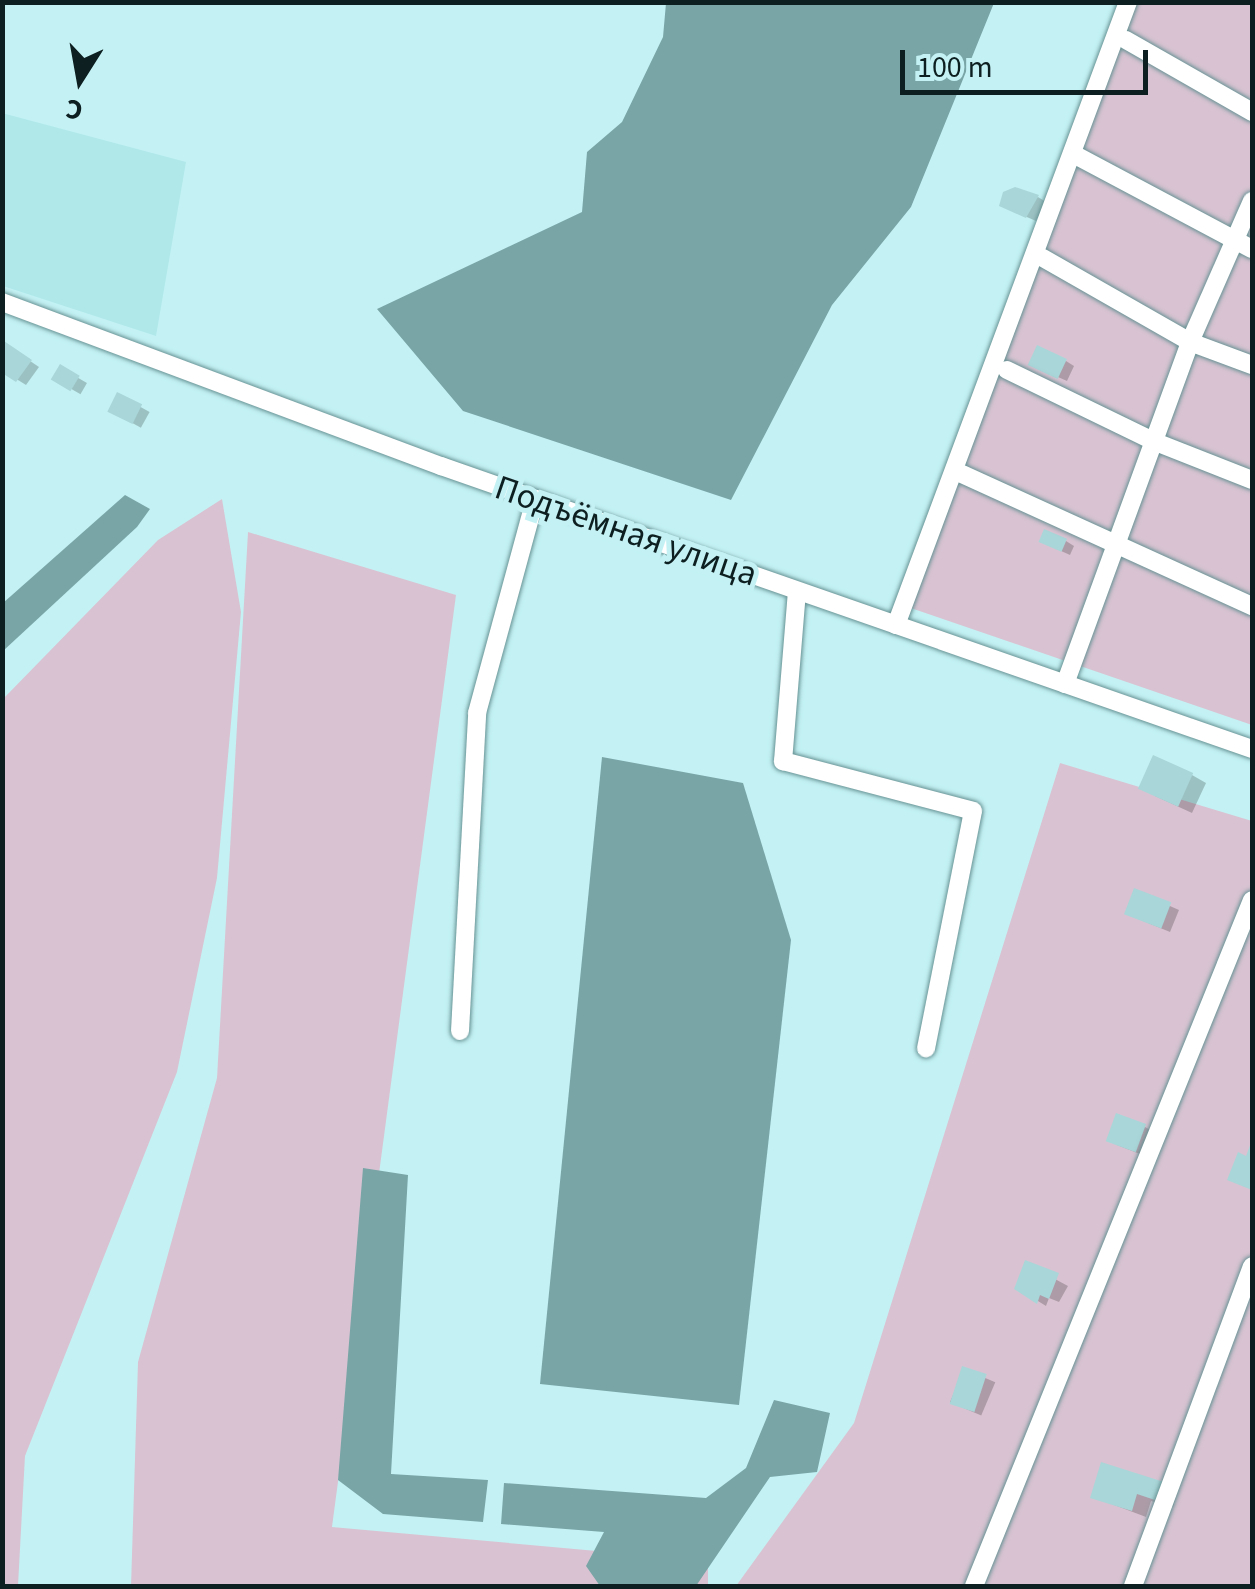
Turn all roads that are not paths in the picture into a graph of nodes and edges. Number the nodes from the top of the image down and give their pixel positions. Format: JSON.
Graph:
{"nodes":[{"id":1,"x":1128,"y":2,"type":"edge"},
{"id":2,"x":1126,"y":40,"type":"dead end"},
{"id":3,"x":1252,"y":112,"type":"edge"},
{"id":4,"x":1078,"y":156,"type":"dead end"},
{"id":5,"x":1252,"y":201,"type":"edge"},
{"id":6,"x":1232,"y":242,"type":"junction"},
{"id":7,"x":1252,"y":249,"type":"edge"},
{"id":8,"x":1043,"y":258,"type":"dead end"},
{"id":9,"x":2,"y":302,"type":"edge"},
{"id":10,"x":1190,"y":342,"type":"junction"},
{"id":11,"x":1252,"y":364,"type":"edge"},
{"id":12,"x":1007,"y":370,"type":"dead end"},
{"id":13,"x":1152,"y":441,"type":"junction"},
{"id":14,"x":962,"y":474,"type":"dead end"},
{"id":15,"x":1252,"y":480,"type":"edge"},
{"id":16,"x":535,"y":499,"type":"junction"},
{"id":17,"x":1118,"y":547,"type":"junction"},
{"id":18,"x":797,"y":590,"type":"junction"},
{"id":19,"x":1252,"y":606,"type":"edge"},
{"id":20,"x":896,"y":625,"type":"junction"},
{"id":21,"x":1065,"y":684,"type":"junction"},
{"id":22,"x":1252,"y":749,"type":"edge"},
{"id":23,"x":1252,"y":900,"type":"edge"},
{"id":24,"x":460,"y":1032,"type":"dead end"},
{"id":25,"x":926,"y":1048,"type":"dead end"},
{"id":26,"x":1252,"y":1266,"type":"edge"},
{"id":27,"x":974,"y":1586,"type":"edge"},
{"id":28,"x":1133,"y":1586,"type":"edge"}],
"edges":[{"from":1,"to":20,"type":"street"},
{"from":2,"to":3,"type":"street"},
{"from":4,"to":6,"type":"street"},
{"from":5,"to":6,"type":"street"},
{"from":6,"to":7,"type":"street"},
{"from":6,"to":10,"type":"street"},
{"from":8,"to":10,"type":"street"},
{"from":9,"to":16,"type":"street","name":"Подъёмная улица"},
{"from":10,"to":11,"type":"street"},
{"from":10,"to":13,"type":"street"},
{"from":12,"to":13,"type":"street"},
{"from":13,"to":15,"type":"street"},
{"from":13,"to":17,"type":"street"},
{"from":14,"to":17,"type":"street"},
{"from":16,"to":18,"type":"street","name":"Подъёмная улица"},
{"from":16,"to":24,"type":"street"},
{"from":17,"to":19,"type":"street"},
{"from":17,"to":21,"type":"street"},
{"from":18,"to":20,"type":"street","name":"Подъёмная улица"},
{"from":18,"to":25,"type":"street"},
{"from":20,"to":21,"type":"street","name":"Подъёмная улица"},
{"from":21,"to":22,"type":"street","name":"Подъёмная улица"},
{"from":23,"to":27,"type":"street"},
{"from":26,"to":28,"type":"street"}]}
